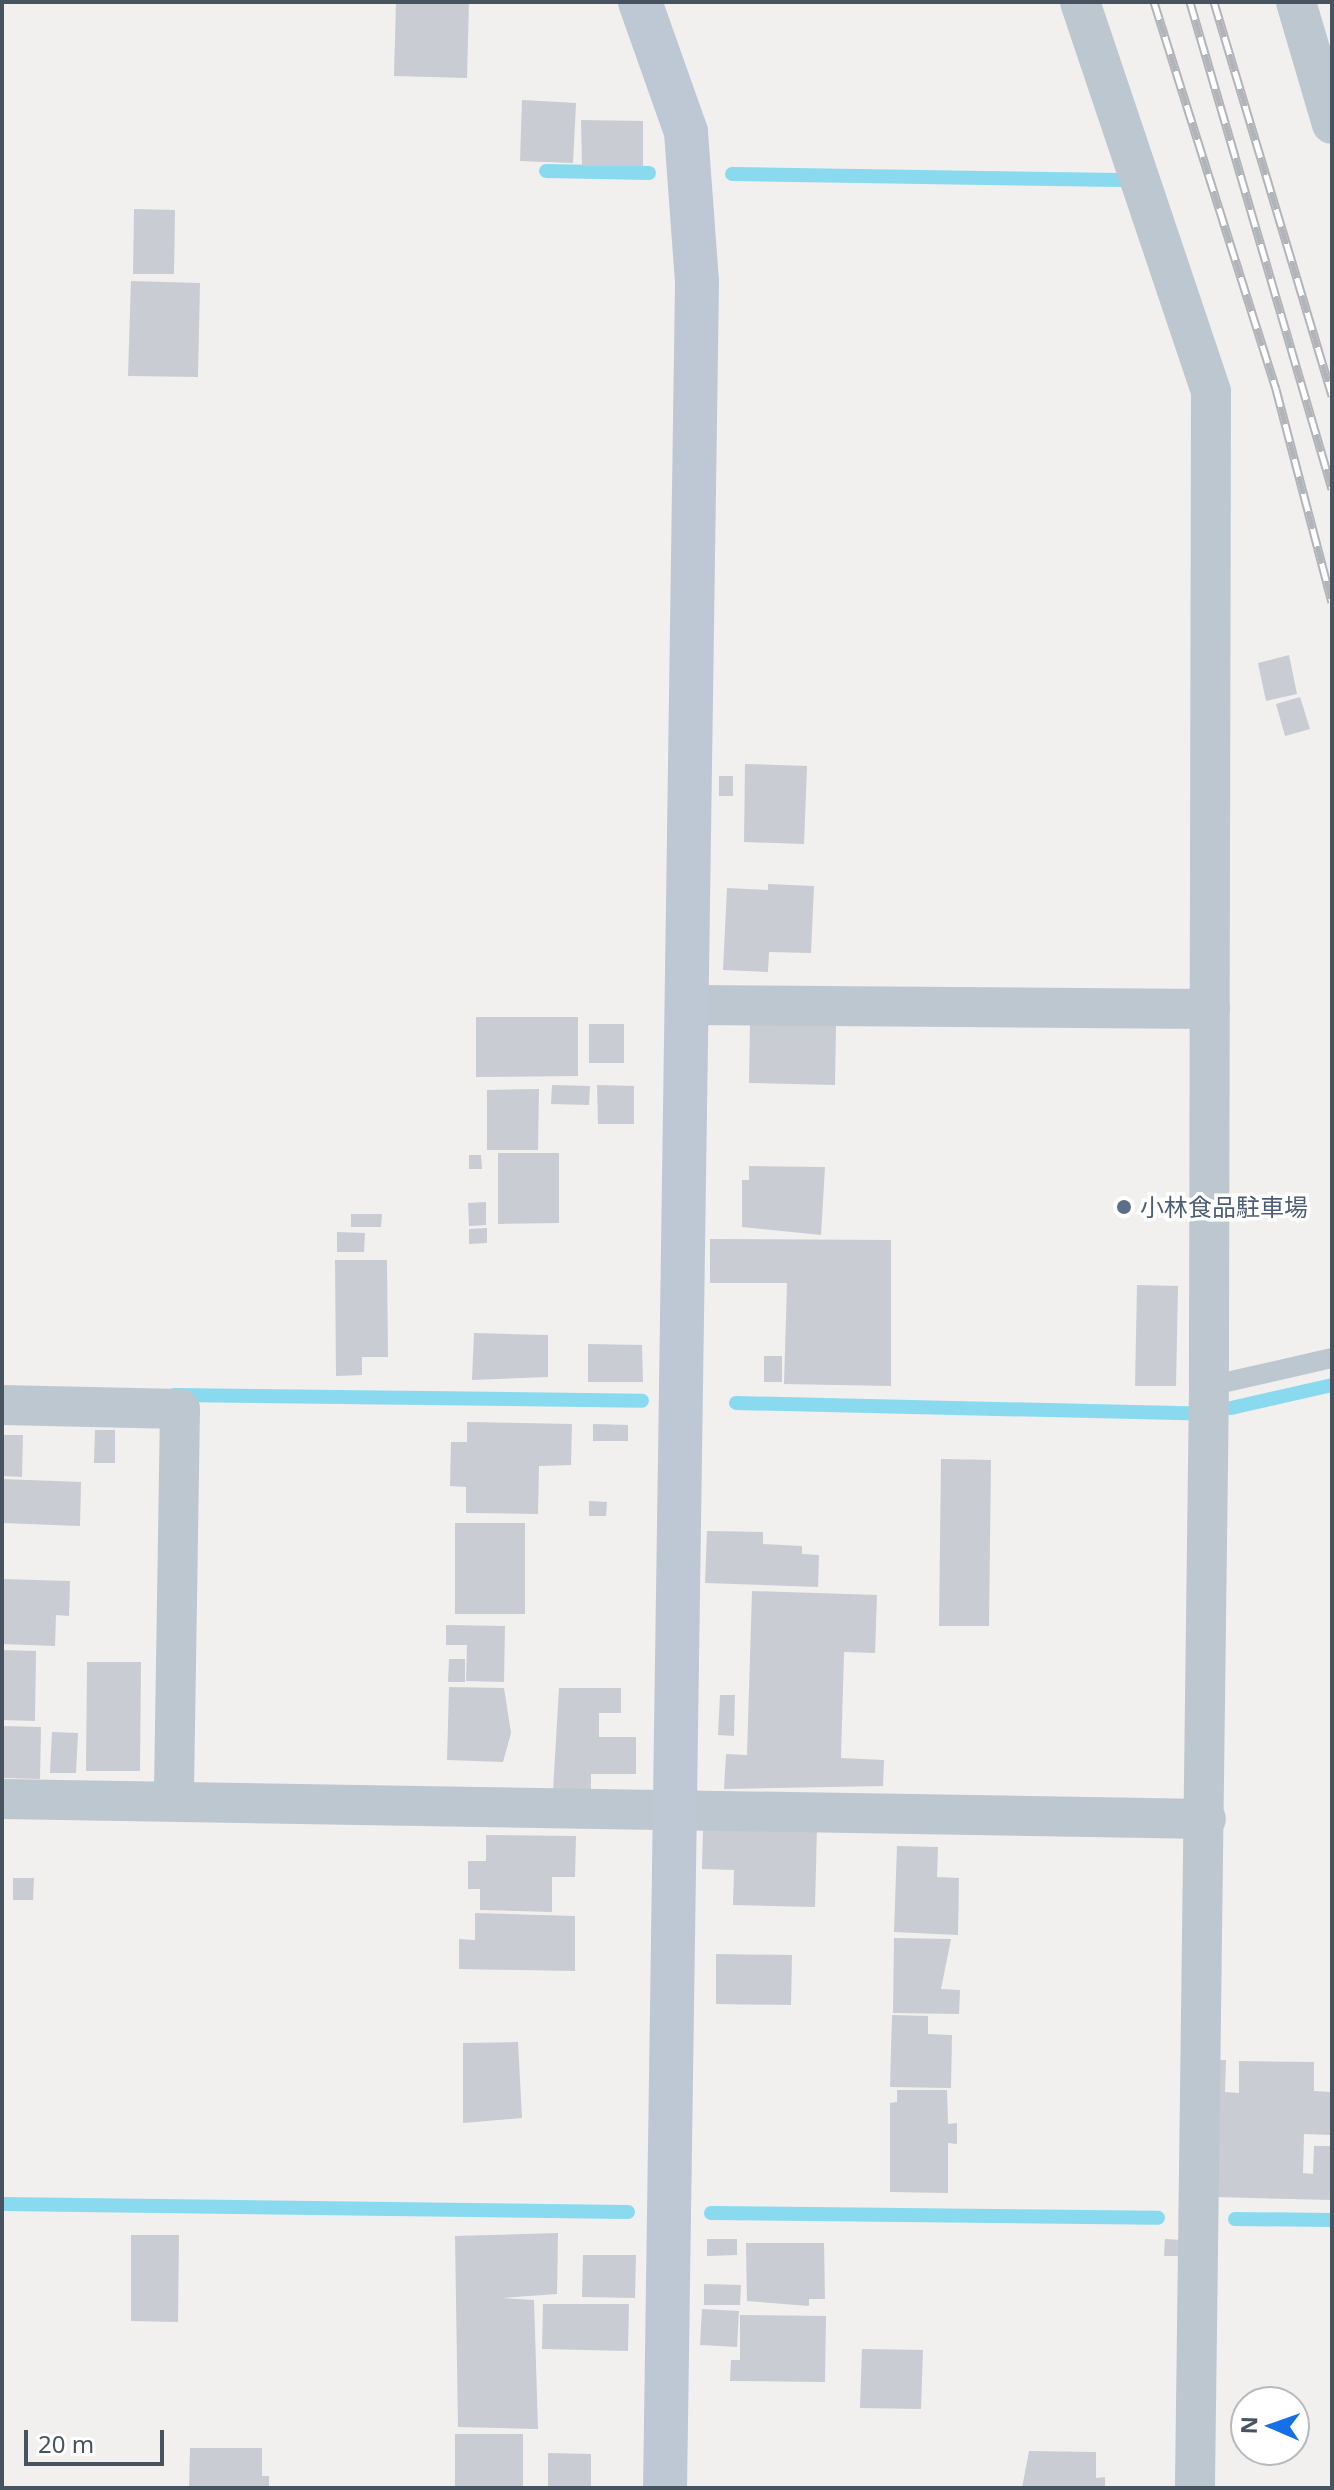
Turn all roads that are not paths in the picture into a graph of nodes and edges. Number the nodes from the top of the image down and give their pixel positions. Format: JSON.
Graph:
{"nodes":[{"id":1,"x":640,"y":2,"type":"edge"},
{"id":2,"x":1080,"y":2,"type":"edge"},
{"id":3,"x":1296,"y":2,"type":"edge"},
{"id":4,"x":1332,"y":124,"type":"edge"},
{"id":5,"x":688,"y":1005,"type":"junction"},
{"id":6,"x":1210,"y":1009,"type":"junction"},
{"id":7,"x":1332,"y":1358,"type":"edge"},
{"id":8,"x":1209,"y":1386,"type":"junction"},
{"id":9,"x":2,"y":1405,"type":"edge"},
{"id":10,"x":2,"y":1799,"type":"edge"},
{"id":11,"x":174,"y":1800,"type":"junction"},
{"id":12,"x":676,"y":1810,"type":"junction"},
{"id":13,"x":1206,"y":1819,"type":"junction"},
{"id":14,"x":665,"y":2488,"type":"edge"},
{"id":15,"x":1195,"y":2488,"type":"edge"}],
"edges":[{"from":1,"to":5,"type":"street"},
{"from":2,"to":6,"type":"street"},
{"from":3,"to":4,"type":"street"},
{"from":5,"to":6,"type":"street"},
{"from":5,"to":12,"type":"street"},
{"from":6,"to":8,"type":"street"},
{"from":7,"to":8,"type":"lane"},
{"from":8,"to":13,"type":"street"},
{"from":9,"to":11,"type":"street"},
{"from":10,"to":11,"type":"street"},
{"from":11,"to":12,"type":"street"},
{"from":12,"to":13,"type":"street"},
{"from":12,"to":14,"type":"street"},
{"from":13,"to":15,"type":"street"}]}
